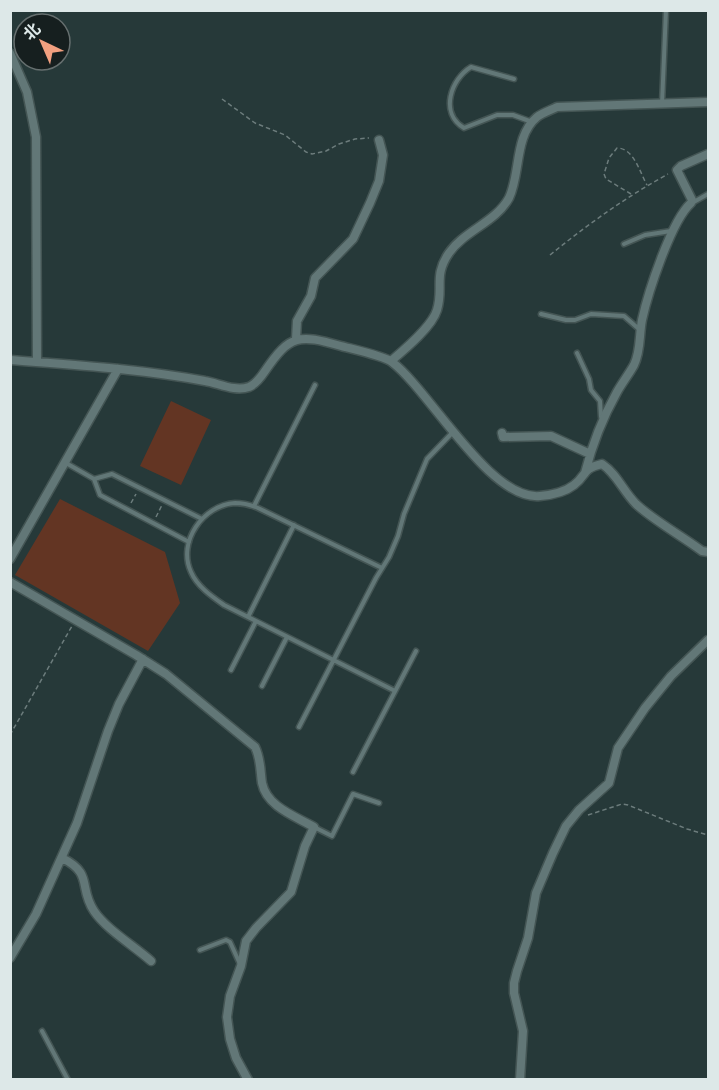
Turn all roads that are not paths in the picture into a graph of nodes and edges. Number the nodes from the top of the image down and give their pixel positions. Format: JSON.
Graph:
{"nodes":[{"id":1,"x":666,"y":10,"type":"edge"},
{"id":2,"x":10,"y":53,"type":"edge"},
{"id":3,"x":514,"y":79,"type":"dead end"},
{"id":4,"x":708,"y":102,"type":"edge"},
{"id":5,"x":662,"y":104,"type":"junction"},
{"id":6,"x":533,"y":122,"type":"junction"},
{"id":7,"x":379,"y":140,"type":"road end"},
{"id":8,"x":708,"y":154,"type":"edge"},
{"id":9,"x":708,"y":194,"type":"edge"},
{"id":10,"x":692,"y":203,"type":"junction"},
{"id":11,"x":674,"y":231,"type":"junction"},
{"id":12,"x":624,"y":244,"type":"dead end"},
{"id":13,"x":541,"y":314,"type":"dead end"},
{"id":14,"x":641,"y":330,"type":"junction"},
{"id":15,"x":296,"y":339,"type":"junction"},
{"id":16,"x":577,"y":353,"type":"dead end"},
{"id":17,"x":10,"y":360,"type":"edge"},
{"id":18,"x":391,"y":361,"type":"junction"},
{"id":19,"x":37,"y":362,"type":"junction"},
{"id":20,"x":118,"y":369,"type":"junction"},
{"id":21,"x":315,"y":385,"type":"dead end"},
{"id":22,"x":602,"y":424,"type":"junction"},
{"id":23,"x":453,"y":431,"type":"junction"},
{"id":24,"x":502,"y":433,"type":"dead end"},
{"id":25,"x":590,"y":454,"type":"junction"},
{"id":26,"x":65,"y":463,"type":"junction"},
{"id":27,"x":585,"y":473,"type":"junction"},
{"id":28,"x":94,"y":479,"type":"junction"},
{"id":29,"x":254,"y":507,"type":"junction"},
{"id":30,"x":202,"y":519,"type":"junction"},
{"id":31,"x":294,"y":525,"type":"junction"},
{"id":32,"x":189,"y":542,"type":"junction"},
{"id":33,"x":708,"y":552,"type":"edge"},
{"id":34,"x":10,"y":560,"type":"edge"},
{"id":35,"x":382,"y":568,"type":"junction"},
{"id":36,"x":10,"y":582,"type":"edge"},
{"id":37,"x":248,"y":617,"type":"junction"},
{"id":38,"x":256,"y":621,"type":"junction"},
{"id":39,"x":287,"y":637,"type":"junction"},
{"id":40,"x":708,"y":640,"type":"edge"},
{"id":41,"x":416,"y":651,"type":"dead end"},
{"id":42,"x":143,"y":659,"type":"junction"},
{"id":43,"x":333,"y":660,"type":"junction"},
{"id":44,"x":231,"y":670,"type":"dead end"},
{"id":45,"x":262,"y":686,"type":"dead end"},
{"id":46,"x":395,"y":691,"type":"junction"},
{"id":47,"x":299,"y":727,"type":"dead end"},
{"id":48,"x":353,"y":772,"type":"dead end"},
{"id":49,"x":379,"y":802,"type":"dead end"},
{"id":50,"x":314,"y":827,"type":"junction"},
{"id":51,"x":62,"y":858,"type":"junction"},
{"id":52,"x":200,"y":950,"type":"dead end"},
{"id":53,"x":10,"y":958,"type":"edge"},
{"id":54,"x":151,"y":961,"type":"dead end"},
{"id":55,"x":241,"y":966,"type":"junction"},
{"id":56,"x":42,"y":1031,"type":"dead end"},
{"id":57,"x":68,"y":1080,"type":"edge"},
{"id":58,"x":248,"y":1080,"type":"edge"},
{"id":59,"x":520,"y":1080,"type":"edge"}],
"edges":[{"from":1,"to":5,"type":"lane"},
{"from":2,"to":19,"type":"street"},
{"from":3,"to":6,"type":"lane"},
{"from":4,"to":5,"type":"street"},
{"from":5,"to":6,"type":"street"},
{"from":6,"to":18,"type":"street"},
{"from":7,"to":15,"type":"street"},
{"from":8,"to":10,"type":"street"},
{"from":9,"to":10,"type":"lane"},
{"from":10,"to":11,"type":"street"},
{"from":11,"to":12,"type":"lane"},
{"from":11,"to":14,"type":"street"},
{"from":13,"to":14,"type":"lane"},
{"from":14,"to":22,"type":"street"},
{"from":15,"to":18,"type":"street"},
{"from":15,"to":20,"type":"street"},
{"from":16,"to":22,"type":"lane"},
{"from":17,"to":19,"type":"street"},
{"from":18,"to":23,"type":"street"},
{"from":19,"to":20,"type":"street"},
{"from":20,"to":26,"type":"street"},
{"from":21,"to":29,"type":"lane"},
{"from":22,"to":25,"type":"street"},
{"from":23,"to":27,"type":"street"},
{"from":23,"to":35,"type":"lane"},
{"from":24,"to":25,"type":"street"},
{"from":25,"to":27,"type":"street"},
{"from":26,"to":28,"type":"lane"},
{"from":26,"to":34,"type":"street"},
{"from":27,"to":33,"type":"street"},
{"from":28,"to":30,"type":"lane"},
{"from":28,"to":32,"type":"lane"},
{"from":29,"to":30,"type":"lane"},
{"from":29,"to":31,"type":"lane"},
{"from":30,"to":32,"type":"lane"},
{"from":31,"to":35,"type":"lane"},
{"from":31,"to":37,"type":"lane"},
{"from":32,"to":37,"type":"lane"},
{"from":35,"to":43,"type":"lane"},
{"from":36,"to":42,"type":"street"},
{"from":37,"to":38,"type":"lane"},
{"from":38,"to":39,"type":"lane"},
{"from":38,"to":44,"type":"lane"},
{"from":39,"to":43,"type":"lane"},
{"from":39,"to":45,"type":"lane"},
{"from":40,"to":59,"type":"street"},
{"from":41,"to":46,"type":"lane"},
{"from":42,"to":50,"type":"street"},
{"from":42,"to":51,"type":"street"},
{"from":43,"to":46,"type":"lane"},
{"from":43,"to":47,"type":"lane"},
{"from":46,"to":48,"type":"lane"},
{"from":49,"to":50,"type":"lane"},
{"from":50,"to":55,"type":"street"},
{"from":51,"to":53,"type":"street"},
{"from":51,"to":54,"type":"street"},
{"from":52,"to":55,"type":"lane"},
{"from":55,"to":58,"type":"street"},
{"from":56,"to":57,"type":"lane"}]}
